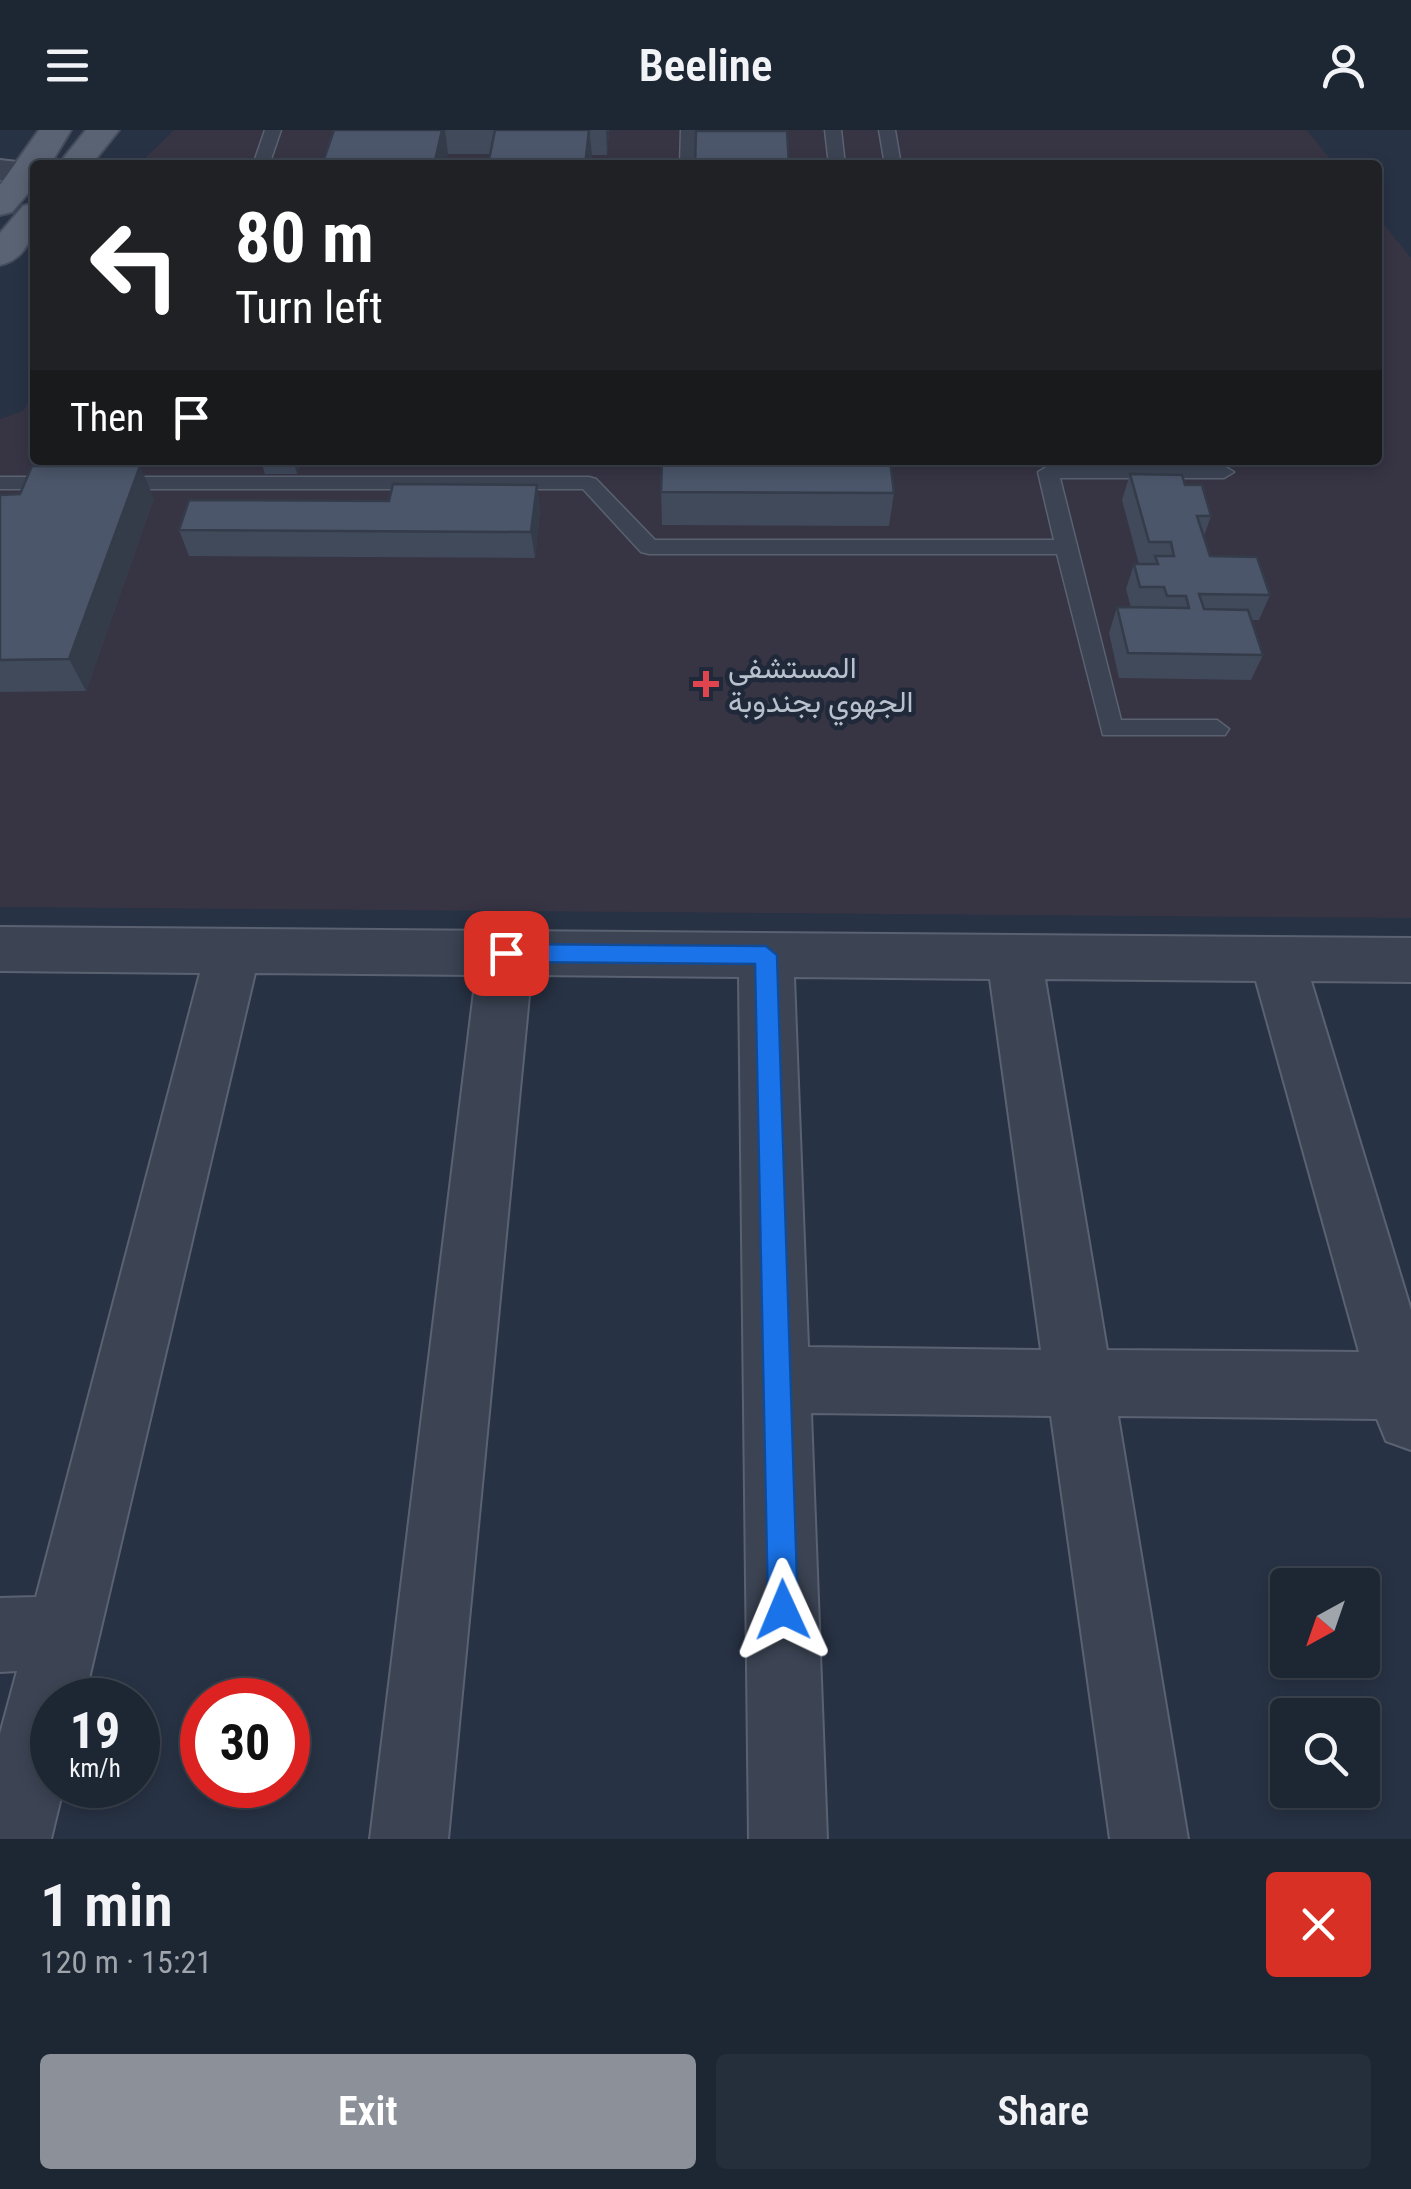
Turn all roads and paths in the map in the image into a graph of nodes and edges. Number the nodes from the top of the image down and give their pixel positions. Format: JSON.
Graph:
{"nodes":[{"id":1,"x":55,"y":130,"type":"edge"},
{"id":2,"x":103,"y":130,"type":"edge"},
{"id":3,"x":273,"y":130,"type":"edge"},
{"id":4,"x":689,"y":130,"type":"edge"},
{"id":5,"x":833,"y":130,"type":"edge"},
{"id":6,"x":887,"y":130,"type":"edge"},
{"id":7,"x":78,"y":160,"type":"edge"},
{"id":8,"x":263,"y":160,"type":"edge"},
{"id":9,"x":688,"y":160,"type":"edge"},
{"id":10,"x":836,"y":160,"type":"edge"},
{"id":11,"x":893,"y":160,"type":"edge"},
{"id":12,"x":15,"y":170,"type":"edge"},
{"id":13,"x":0,"y":206,"type":"edge"},
{"id":14,"x":30,"y":218,"type":"edge"},
{"id":15,"x":0,"y":255,"type":"edge"},
{"id":16,"x":144,"y":465,"type":"edge"},
{"id":17,"x":1040,"y":466,"type":"edge"},
{"id":18,"x":1224,"y":472,"type":"dead end"},
{"id":19,"x":0,"y":483,"type":"edge"},
{"id":20,"x":136,"y":483,"type":"junction"},
{"id":21,"x":1067,"y":546,"type":"junction"},
{"id":22,"x":1217,"y":729,"type":"dead end"},
{"id":23,"x":0,"y":949,"type":"edge"},
{"id":24,"x":506,"y":953,"type":"junction"},
{"id":25,"x":232,"y":954,"type":"junction"},
{"id":26,"x":766,"y":955,"type":"junction"},
{"id":27,"x":1014,"y":956,"type":"junction"},
{"id":28,"x":1277,"y":959,"type":"junction"},
{"id":29,"x":1411,"y":960,"type":"edge"},
{"id":30,"x":777,"y":1380,"type":"junction"},
{"id":31,"x":1080,"y":1383,"type":"junction"},
{"id":32,"x":1408,"y":1398,"type":"edge"},
{"id":33,"x":30,"y":1634,"type":"edge"},
{"id":34,"x":12,"y":1839,"type":"edge"},
{"id":35,"x":409,"y":1839,"type":"edge"},
{"id":36,"x":788,"y":1839,"type":"edge"},
{"id":37,"x":1150,"y":1839,"type":"edge"}],
"edges":[{"from":1,"to":12,"type":"main road"},
{"from":2,"to":7,"type":"main road"},
{"from":3,"to":8,"type":"lane"},
{"from":4,"to":9,"type":"lane"},
{"from":5,"to":10,"type":"lane"},
{"from":6,"to":11,"type":"lane"},
{"from":12,"to":13,"type":"main road"},
{"from":14,"to":15,"type":"main road"},
{"from":16,"to":20,"type":"lane"},
{"from":17,"to":18,"type":"lane"},
{"from":17,"to":21,"type":"lane"},
{"from":19,"to":20,"type":"lane"},
{"from":20,"to":21,"type":"lane"},
{"from":21,"to":22,"type":"lane"},
{"from":23,"to":25,"type":"street"},
{"from":24,"to":25,"type":"street"},
{"from":24,"to":26,"type":"street"},
{"from":24,"to":35,"type":"street"},
{"from":25,"to":33,"type":"street"},
{"from":26,"to":27,"type":"street"},
{"from":26,"to":30,"type":"street"},
{"from":27,"to":28,"type":"street"},
{"from":27,"to":31,"type":"street"},
{"from":28,"to":29,"type":"street"},
{"from":28,"to":32,"type":"street"},
{"from":30,"to":31,"type":"street"},
{"from":30,"to":36,"type":"street"},
{"from":31,"to":32,"type":"street"},
{"from":31,"to":37,"type":"street"},
{"from":33,"to":34,"type":"street"}]}
